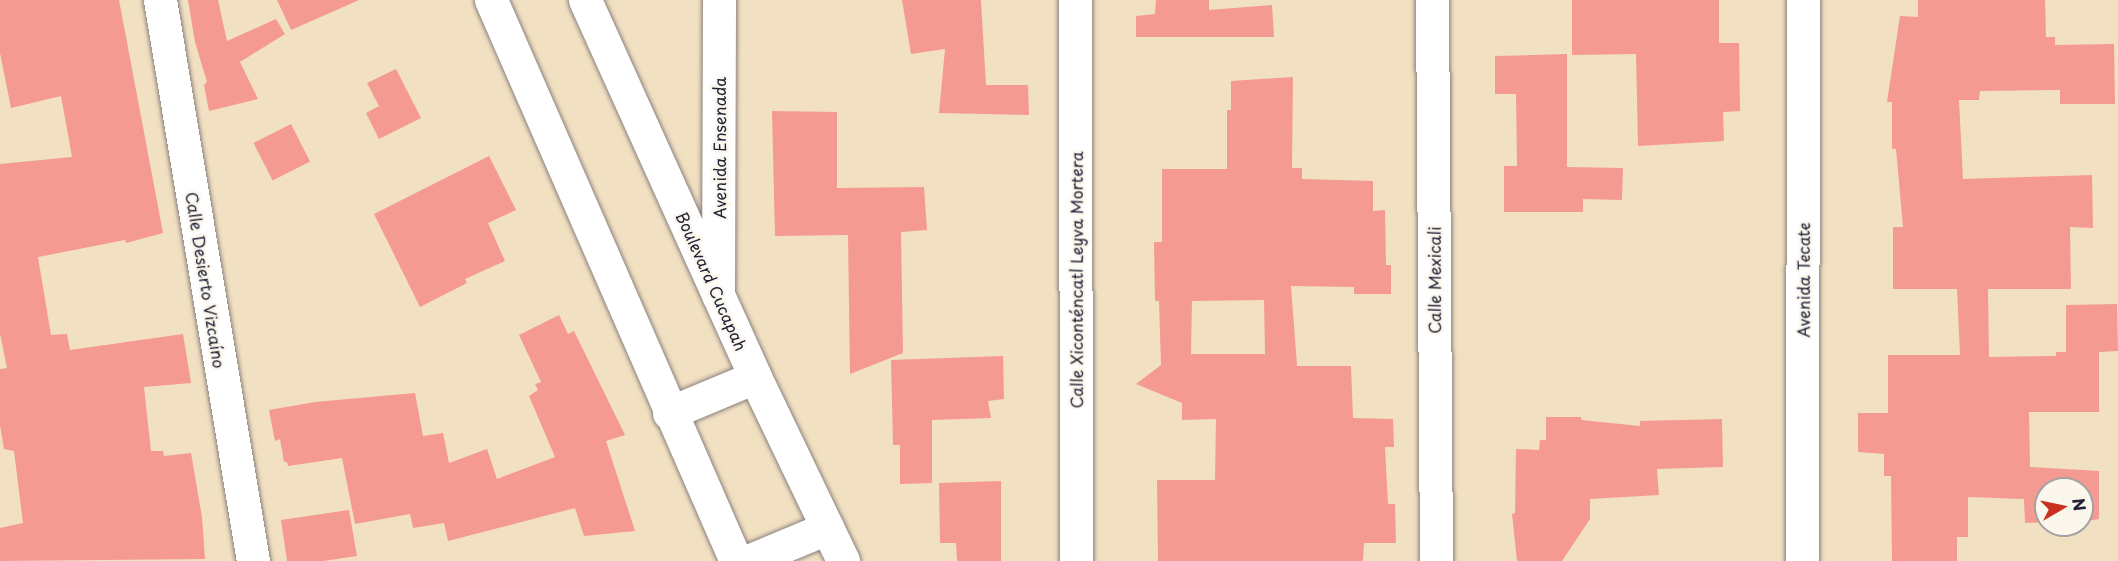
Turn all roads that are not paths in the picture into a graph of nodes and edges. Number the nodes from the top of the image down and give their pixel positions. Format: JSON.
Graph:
{"nodes":[{"id":1,"x":160,"y":0,"type":"edge"},
{"id":2,"x":491,"y":0,"type":"edge"},
{"id":3,"x":585,"y":0,"type":"edge"},
{"id":4,"x":719,"y":0,"type":"edge"},
{"id":5,"x":1075,"y":0,"type":"edge"},
{"id":6,"x":1432,"y":0,"type":"edge"},
{"id":7,"x":1803,"y":0,"type":"edge"},
{"id":8,"x":718,"y":295,"type":"junction"},
{"id":9,"x":755,"y":376,"type":"junction"},
{"id":10,"x":669,"y":413,"type":"junction"},
{"id":11,"x":827,"y":528,"type":"junction"},
{"id":12,"x":253,"y":561,"type":"edge"},
{"id":13,"x":736,"y":561,"type":"edge"},
{"id":14,"x":748,"y":561,"type":"edge"},
{"id":15,"x":843,"y":561,"type":"edge"},
{"id":16,"x":1076,"y":561,"type":"edge"},
{"id":17,"x":1436,"y":561,"type":"edge"},
{"id":18,"x":1802,"y":561,"type":"edge"}],
"edges":[{"from":1,"to":12,"type":"street","name":"Calle Desierto Vizcaíno"},
{"from":2,"to":10,"type":"street"},
{"from":3,"to":8,"type":"street","name":"Boulevard Cucapah"},
{"from":4,"to":8,"type":"street","name":"Avenida Ensenada"},
{"from":5,"to":16,"type":"street","name":"Calle Xiconténcatl Leyva Mortera"},
{"from":6,"to":17,"type":"street","name":"Calle Mexicali"},
{"from":7,"to":18,"type":"street","name":"Avenida Tecate"},
{"from":8,"to":9,"type":"street","name":"Boulevard Cucapah"},
{"from":9,"to":10,"type":"street"},
{"from":9,"to":11,"type":"street","name":"Boulevard Cucapah"},
{"from":10,"to":13,"type":"street"},
{"from":11,"to":14,"type":"street"},
{"from":11,"to":15,"type":"street","name":"Boulevard Cucapah"}]}
